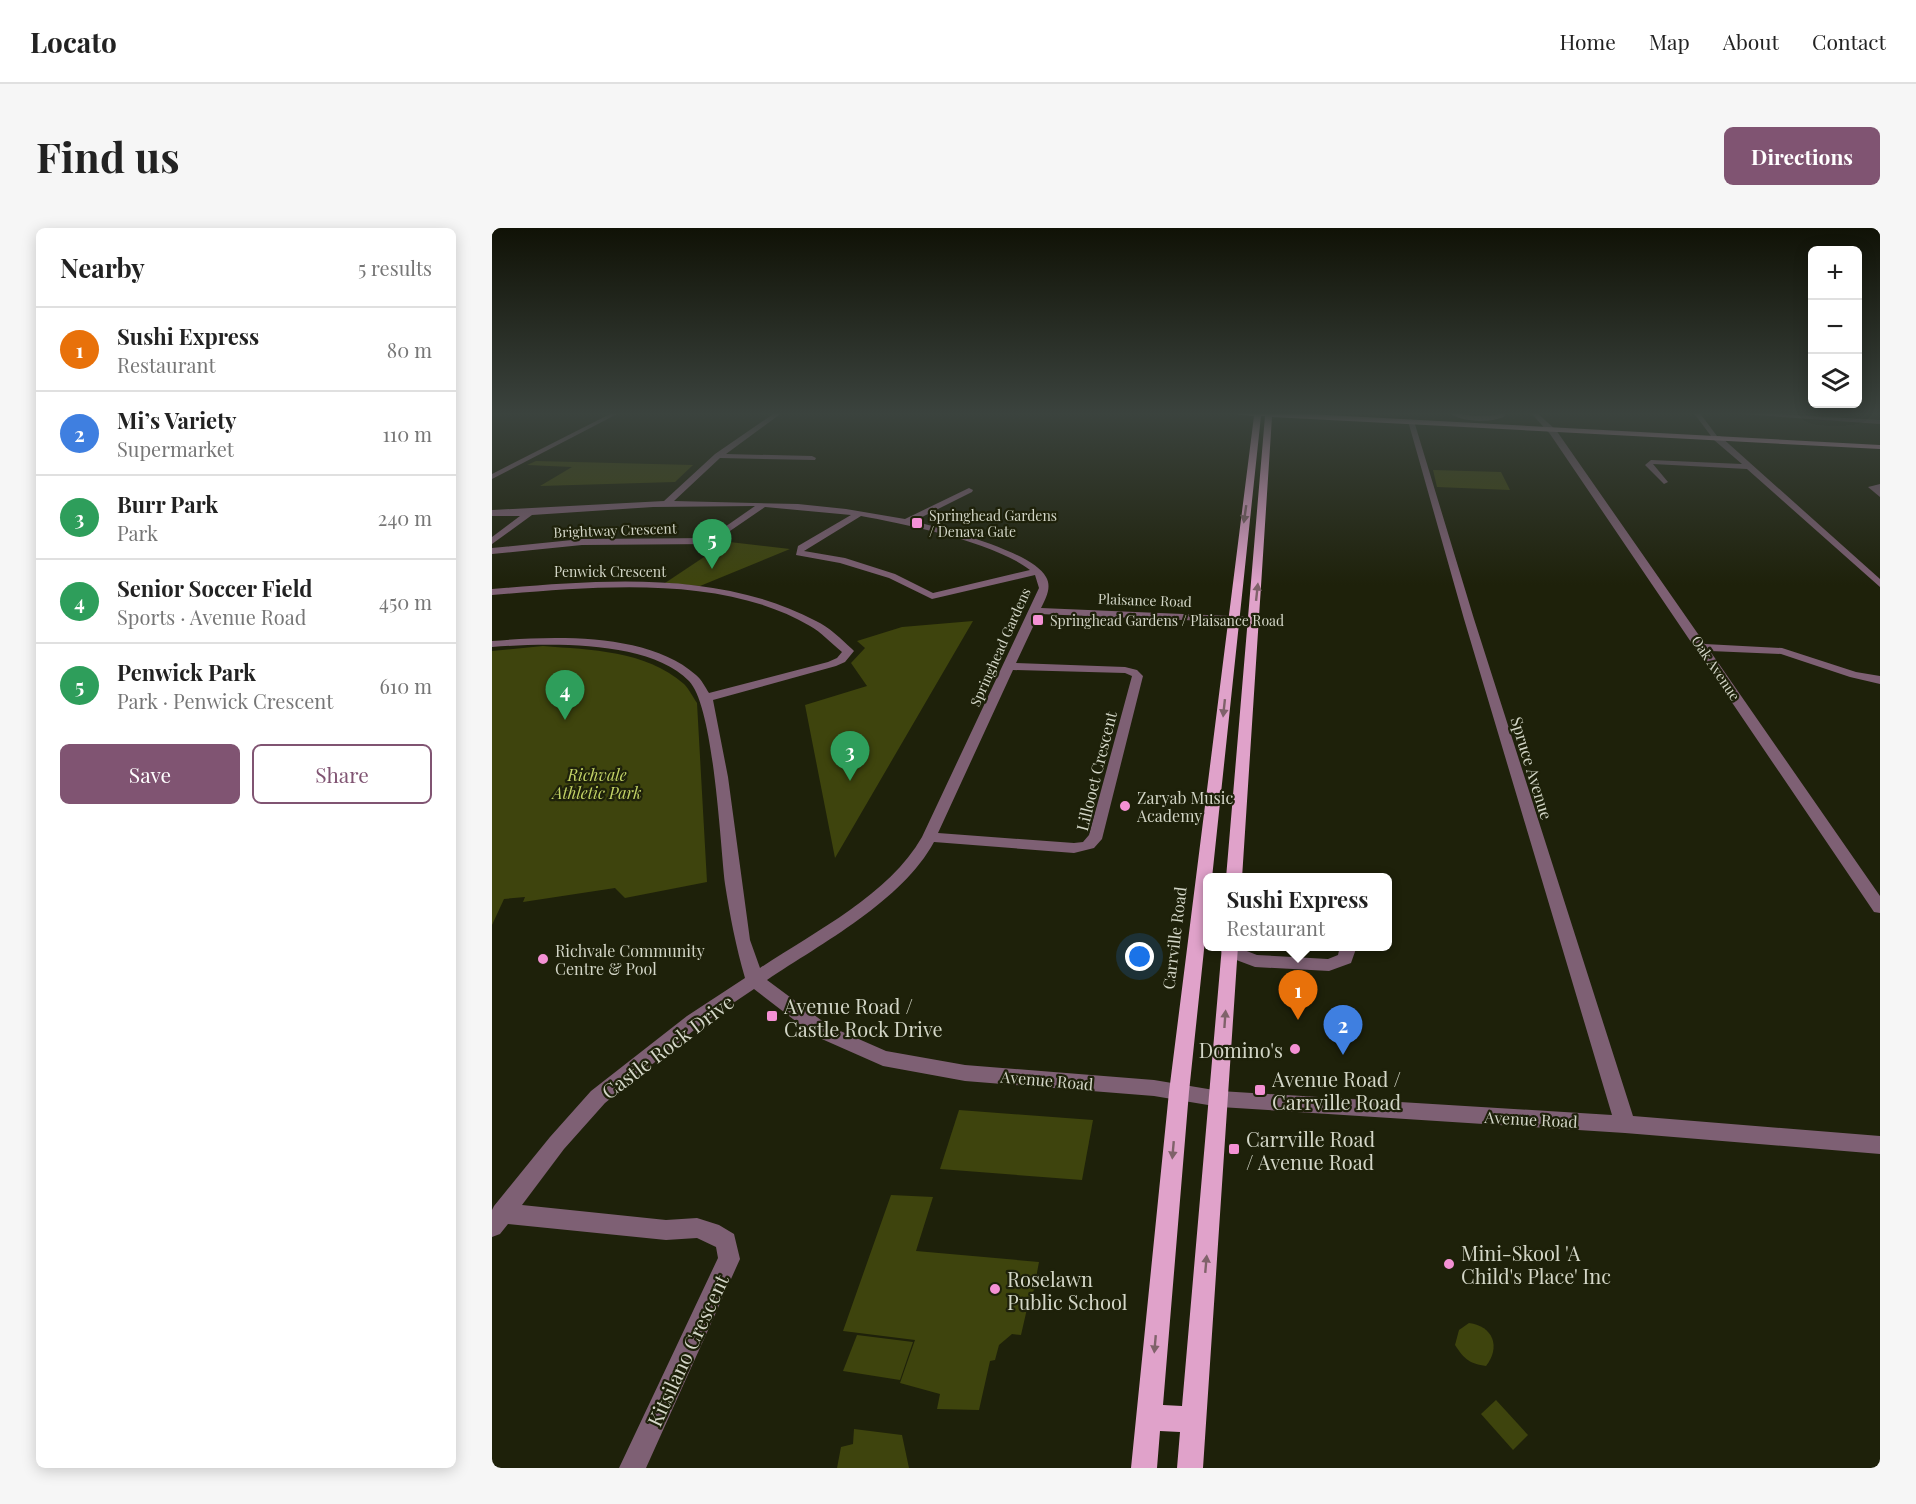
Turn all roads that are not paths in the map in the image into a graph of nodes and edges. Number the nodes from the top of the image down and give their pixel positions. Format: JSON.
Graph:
{"nodes":[{"id":1,"x":506,"y":470,"type":"edge"},
{"id":2,"x":703,"y":470,"type":"edge"},
{"id":3,"x":1251,"y":470,"type":"edge"},
{"id":4,"x":1265,"y":470,"type":"edge"},
{"id":5,"x":1425,"y":470,"type":"edge"},
{"id":6,"x":1577,"y":470,"type":"edge"},
{"id":7,"x":1653,"y":470,"type":"edge"},
{"id":8,"x":1752,"y":470,"type":"edge"},
{"id":9,"x":492,"y":477,"type":"edge"},
{"id":10,"x":1664,"y":482,"type":"dead end"},
{"id":11,"x":1880,"y":486,"type":"edge"},
{"id":12,"x":969,"y":490,"type":"dead end"},
{"id":13,"x":1880,"y":495,"type":"edge"},
{"id":14,"x":666,"y":504,"type":"junction"},
{"id":15,"x":764,"y":504,"type":"junction"},
{"id":16,"x":492,"y":513,"type":"edge"},
{"id":17,"x":529,"y":513,"type":"junction"},
{"id":18,"x":858,"y":514,"type":"junction"},
{"id":19,"x":904,"y":523,"type":"junction"},
{"id":20,"x":492,"y":541,"type":"edge"},
{"id":21,"x":492,"y":552,"type":"edge"},
{"id":22,"x":1036,"y":572,"type":"junction"},
{"id":23,"x":1880,"y":584,"type":"edge"},
{"id":24,"x":492,"y":591,"type":"edge"},
{"id":25,"x":1035,"y":611,"type":"junction"},
{"id":26,"x":1234,"y":619,"type":"junction"},
{"id":27,"x":1254,"y":620,"type":"junction"},
{"id":28,"x":492,"y":644,"type":"edge"},
{"id":29,"x":1701,"y":647,"type":"junction"},
{"id":30,"x":1008,"y":666,"type":"junction"},
{"id":31,"x":1880,"y":680,"type":"edge"},
{"id":32,"x":706,"y":698,"type":"junction"},
{"id":33,"x":1214,"y":801,"type":"junction"},
{"id":34,"x":1241,"y":802,"type":"junction"},
{"id":35,"x":929,"y":837,"type":"junction"},
{"id":36,"x":1205,"y":873,"type":"edge"},
{"id":37,"x":1234,"y":873,"type":"edge"},
{"id":38,"x":1203,"y":892,"type":"edge"},
{"id":39,"x":1880,"y":908,"type":"edge"},
{"id":40,"x":1229,"y":951,"type":"edge"},
{"id":41,"x":1233,"y":951,"type":"edge"},
{"id":42,"x":1349,"y":951,"type":"edge"},
{"id":43,"x":755,"y":981,"type":"junction"},
{"id":44,"x":1179,"y":1092,"type":"junction"},
{"id":45,"x":1220,"y":1099,"type":"junction"},
{"id":46,"x":1625,"y":1124,"type":"junction"},
{"id":47,"x":1880,"y":1145,"type":"edge"},
{"id":48,"x":497,"y":1220,"type":"edge"},
{"id":49,"x":1148,"y":1418,"type":"junction"},
{"id":50,"x":1193,"y":1419,"type":"junction"},
{"id":51,"x":632,"y":1468,"type":"edge"},
{"id":52,"x":1144,"y":1468,"type":"edge"},
{"id":53,"x":1190,"y":1468,"type":"edge"}],
"edges":[{"from":1,"to":9,"type":"street"},
{"from":2,"to":14,"type":"street"},
{"from":3,"to":26,"type":"main road","name":"Carrville Road","one_way":true},
{"from":27,"to":4,"type":"main road","name":"Carrville Road","one_way":true},
{"from":5,"to":46,"type":"street","name":"Spruce Avenue"},
{"from":6,"to":29,"type":"street","name":"Oak Avenue"},
{"from":7,"to":10,"type":"street"},
{"from":8,"to":23,"type":"street"},
{"from":11,"to":13,"type":"street"},
{"from":12,"to":19,"type":"street"},
{"from":14,"to":15,"type":"street","name":"Springhead Gardens"},
{"from":14,"to":17,"type":"street","name":"Springhead Gardens"},
{"from":15,"to":18,"type":"street","name":"Springhead Gardens"},
{"from":15,"to":21,"type":"street","name":"Brightway Crescent"},
{"from":16,"to":17,"type":"street","name":"Springhead Gardens"},
{"from":17,"to":20,"type":"street"},
{"from":18,"to":19,"type":"street","name":"Springhead Gardens"},
{"from":18,"to":22,"type":"street"},
{"from":19,"to":22,"type":"street","name":"Springhead Gardens"},
{"from":22,"to":25,"type":"street","name":"Springhead Gardens"},
{"from":24,"to":32,"type":"street","name":"Penwick Crescent"},
{"from":25,"to":26,"type":"street","name":"Plaisance Road"},
{"from":25,"to":30,"type":"street","name":"Springhead Gardens"},
{"from":26,"to":27,"type":"street","name":"Plaisance Road"},
{"from":26,"to":33,"type":"main road","name":"Carrville Road","one_way":true},
{"from":27,"to":34,"type":"main road","name":"Carrville Road"},
{"from":28,"to":32,"type":"street"},
{"from":29,"to":31,"type":"street"},
{"from":29,"to":39,"type":"street","name":"Oak Avenue"},
{"from":30,"to":35,"type":"street","name":"Springhead Gardens"},
{"from":30,"to":35,"type":"street","name":"Lillooet Crescent"},
{"from":32,"to":43,"type":"street"},
{"from":33,"to":34,"type":"main road"},
{"from":33,"to":36,"type":"main road","name":"Carrville Road"},
{"from":34,"to":37,"type":"main road","name":"Carrville Road"},
{"from":35,"to":43,"type":"street","name":"Springhead Gardens"},
{"from":38,"to":44,"type":"main road","name":"Carrville Road"},
{"from":45,"to":40,"type":"main road","one_way":true},
{"from":41,"to":42,"type":"street"},
{"from":43,"to":44,"type":"street","name":"Avenue Road"},
{"from":43,"to":48,"type":"street","name":"Castle Rock Drive"},
{"from":44,"to":45,"type":"street","name":"Avenue Road"},
{"from":44,"to":49,"type":"main road","name":"Carrville Road","one_way":true},
{"from":45,"to":46,"type":"street","name":"Avenue Road"},
{"from":50,"to":45,"type":"main road","one_way":true},
{"from":46,"to":47,"type":"street","name":"Avenue Road"},
{"from":48,"to":51,"type":"street","name":"Kitsilano Crescent"},
{"from":49,"to":50,"type":"main road"},
{"from":49,"to":52,"type":"main road","name":"Carrville Road"},
{"from":50,"to":53,"type":"main road"}]}
